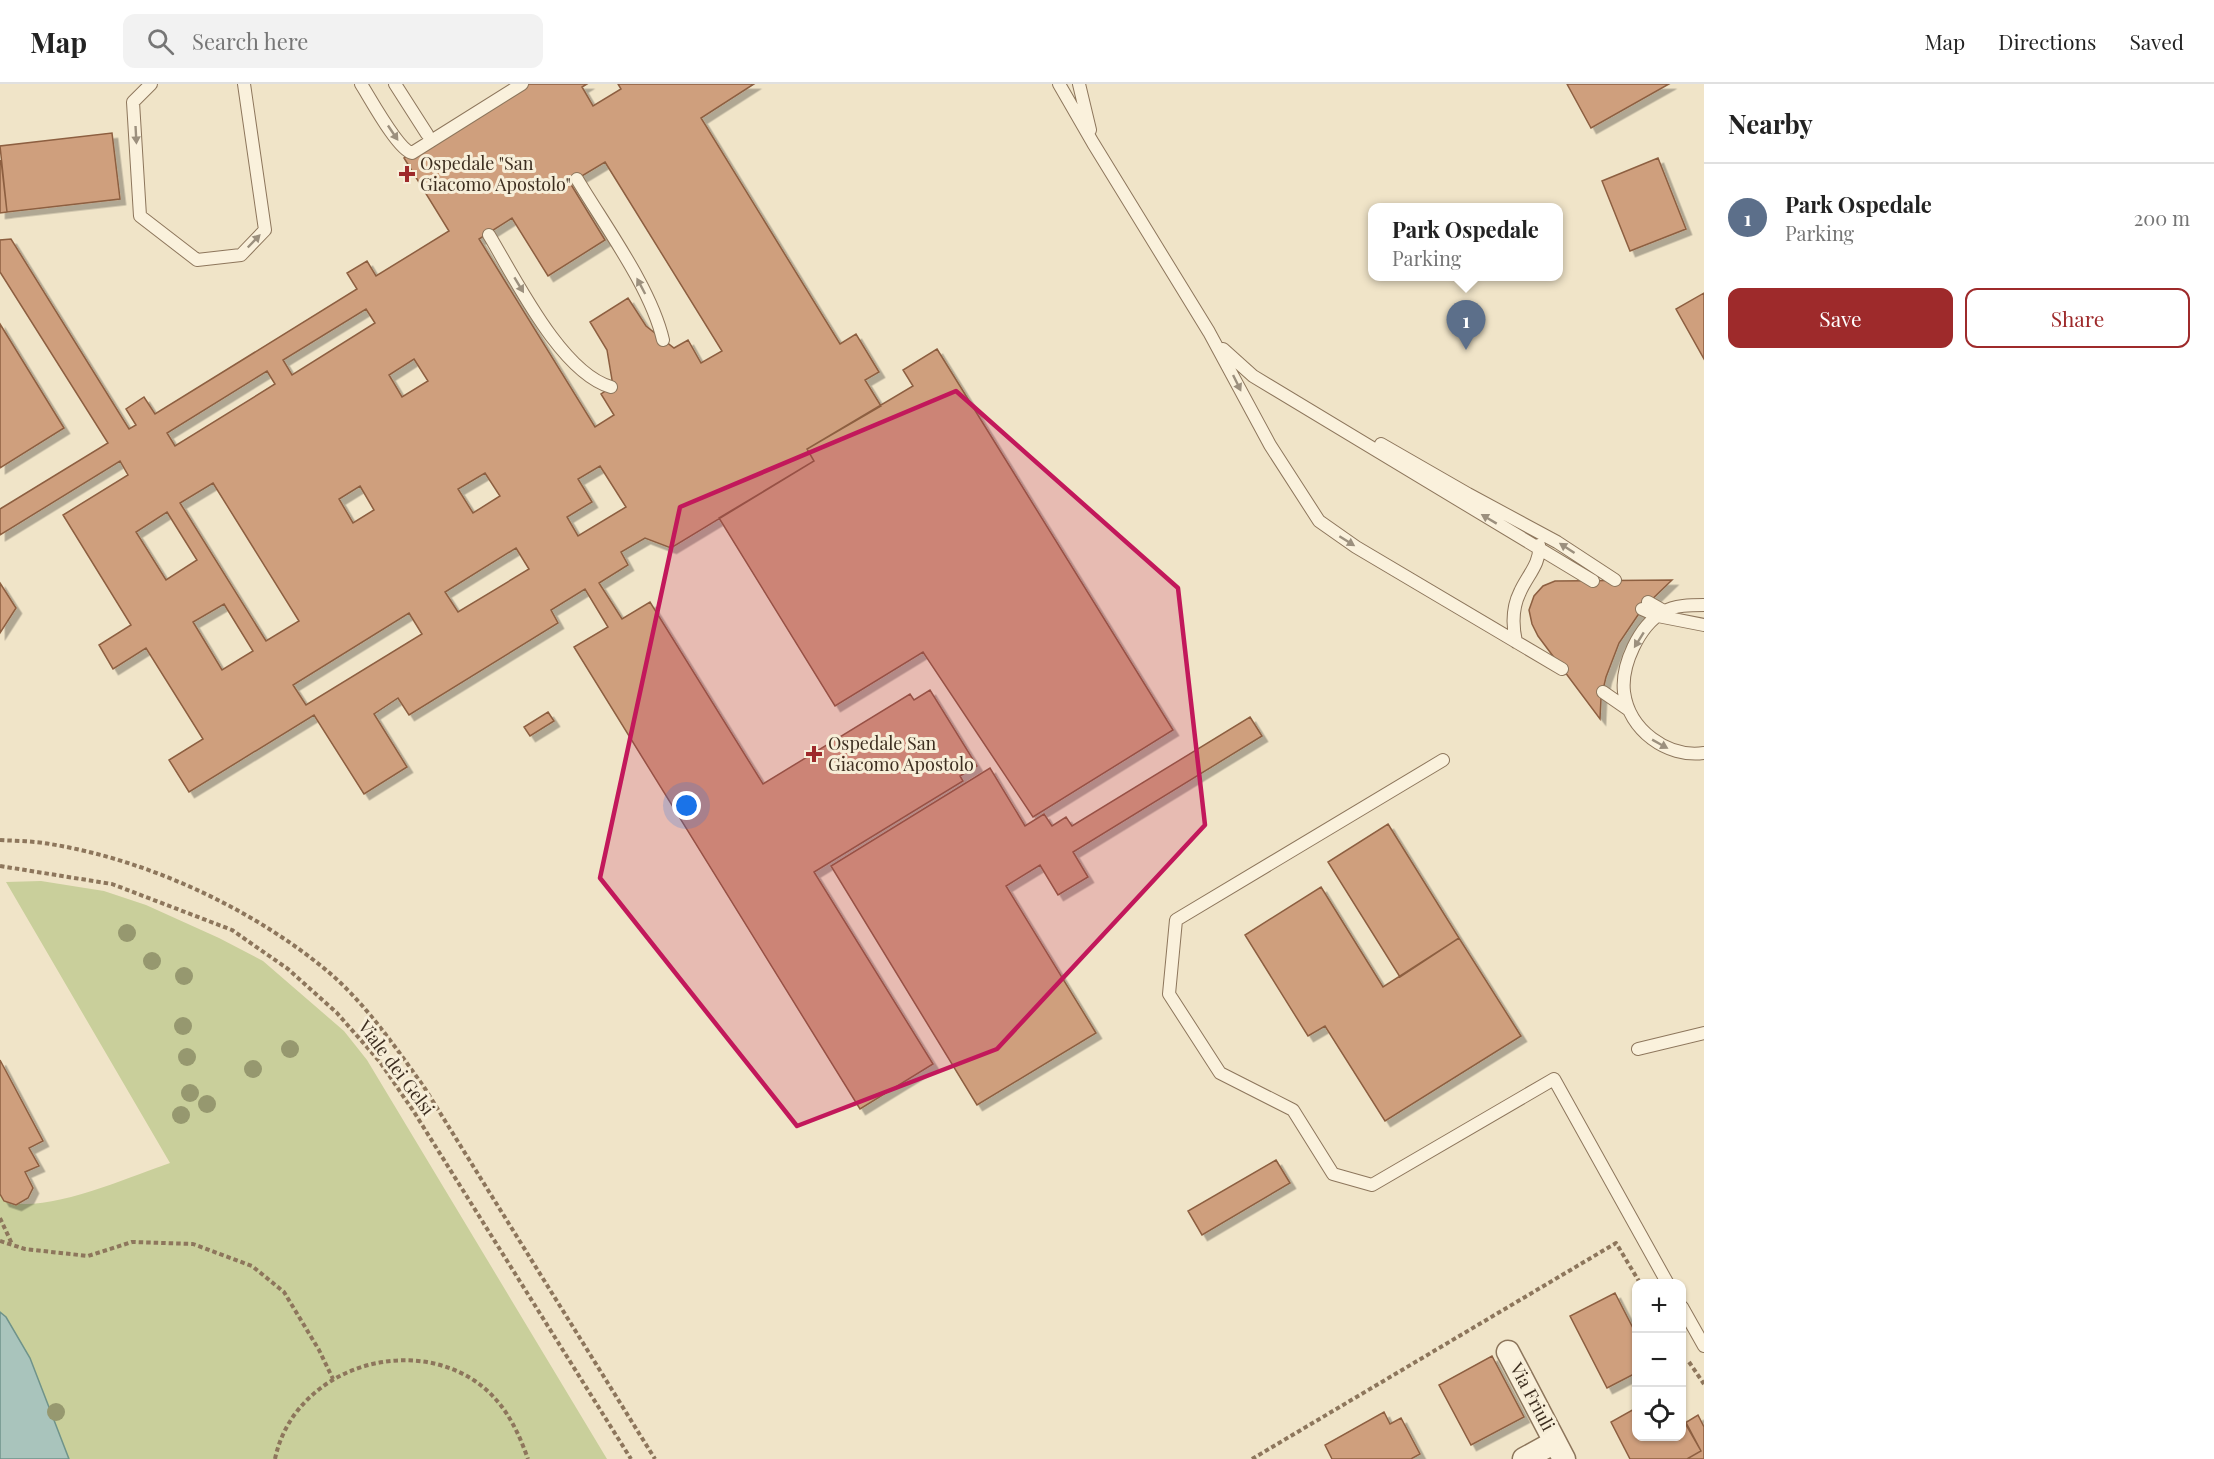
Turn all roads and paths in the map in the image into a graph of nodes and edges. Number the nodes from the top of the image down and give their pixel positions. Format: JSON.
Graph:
{"nodes":[{"id":1,"x":152,"y":84,"type":"edge"},
{"id":2,"x":244,"y":84,"type":"edge"},
{"id":3,"x":361,"y":84,"type":"edge"},
{"id":4,"x":395,"y":84,"type":"edge"},
{"id":5,"x":522,"y":84,"type":"edge"},
{"id":6,"x":1059,"y":84,"type":"edge"},
{"id":7,"x":1079,"y":84,"type":"edge"},
{"id":8,"x":427,"y":134,"type":"dead end"},
{"id":9,"x":1093,"y":143,"type":"junction"},
{"id":10,"x":577,"y":180,"type":"dead end"},
{"id":11,"x":489,"y":235,"type":"dead end"},
{"id":12,"x":1209,"y":332,"type":"junction"},
{"id":13,"x":663,"y":340,"type":"dead end"},
{"id":14,"x":1253,"y":376,"type":"junction"},
{"id":15,"x":611,"y":387,"type":"dead end"},
{"id":16,"x":1536,"y":530,"type":"junction"},
{"id":17,"x":1539,"y":549,"type":"junction"},
{"id":18,"x":1616,"y":580,"type":"dead end"},
{"id":19,"x":1593,"y":581,"type":"dead end"},
{"id":20,"x":1645,"y":605,"type":"dead end"},
{"id":21,"x":1704,"y":605,"type":"edge"},
{"id":22,"x":1661,"y":614,"type":"junction"},
{"id":23,"x":1704,"y":625,"type":"edge"},
{"id":24,"x":1516,"y":642,"type":"junction"},
{"id":25,"x":1562,"y":669,"type":"dead end"},
{"id":26,"x":1603,"y":692,"type":"dead end"},
{"id":27,"x":1629,"y":710,"type":"junction"},
{"id":28,"x":1704,"y":753,"type":"edge"},
{"id":29,"x":1443,"y":760,"type":"dead end"},
{"id":30,"x":0,"y":840,"type":"edge"},
{"id":31,"x":0,"y":866,"type":"edge"},
{"id":32,"x":1704,"y":1033,"type":"edge"},
{"id":33,"x":1638,"y":1049,"type":"dead end"},
{"id":34,"x":0,"y":1218,"type":"edge"},
{"id":35,"x":0,"y":1241,"type":"edge"},
{"id":36,"x":12,"y":1245,"type":"junction"},
{"id":37,"x":1638,"y":1279,"type":"edge"},
{"id":38,"x":1665,"y":1279,"type":"edge"},
{"id":39,"x":1686,"y":1314,"type":"edge"},
{"id":40,"x":1704,"y":1346,"type":"edge"},
{"id":41,"x":1508,"y":1352,"type":"dead end"},
{"id":42,"x":1687,"y":1359,"type":"dead end"},
{"id":43,"x":333,"y":1379,"type":"junction"},
{"id":44,"x":1704,"y":1384,"type":"edge"},
{"id":45,"x":1560,"y":1451,"type":"edge"},
{"id":46,"x":275,"y":1459,"type":"edge"},
{"id":47,"x":528,"y":1459,"type":"edge"},
{"id":48,"x":631,"y":1459,"type":"edge"},
{"id":49,"x":655,"y":1459,"type":"edge"},
{"id":50,"x":1252,"y":1459,"type":"edge"},
{"id":51,"x":1524,"y":1459,"type":"edge"}],
"edges":[{"from":1,"to":2,"type":"lane","one_way":true},
{"from":3,"to":5,"type":"lane","one_way":true},
{"from":4,"to":8,"type":"lane"},
{"from":6,"to":9,"type":"lane"},
{"from":7,"to":9,"type":"lane"},
{"from":9,"to":12,"type":"lane"},
{"from":13,"to":10,"type":"lane","one_way":true},
{"from":11,"to":15,"type":"lane","one_way":true},
{"from":12,"to":14,"type":"lane"},
{"from":12,"to":24,"type":"lane","one_way":true},
{"from":14,"to":16,"type":"lane"},
{"from":17,"to":14,"type":"lane","one_way":true},
{"from":16,"to":17,"type":"lane"},
{"from":18,"to":16,"type":"lane","one_way":true},
{"from":17,"to":19,"type":"lane"},
{"from":17,"to":24,"type":"lane"},
{"from":20,"to":22,"type":"lane"},
{"from":21,"to":22,"type":"lane"},
{"from":22,"to":23,"type":"lane"},
{"from":22,"to":27,"type":"lane","one_way":true},
{"from":24,"to":25,"type":"lane"},
{"from":26,"to":27,"type":"lane"},
{"from":27,"to":28,"type":"lane","one_way":true},
{"from":29,"to":38,"type":"lane"},
{"from":30,"to":49,"type":"path"},
{"from":31,"to":48,"type":"path","name":"Viale dei Gelsi"},
{"from":32,"to":33,"type":"lane"},
{"from":34,"to":36,"type":"path"},
{"from":35,"to":36,"type":"path"},
{"from":36,"to":43,"type":"path"},
{"from":37,"to":50,"type":"path"},
{"from":39,"to":40,"type":"lane"},
{"from":41,"to":45,"type":"street","name":"Via Friuli"},
{"from":42,"to":44,"type":"path"},
{"from":43,"to":46,"type":"path"},
{"from":43,"to":47,"type":"path"},
{"from":45,"to":51,"type":"street","name":"Via Friuli"}]}
